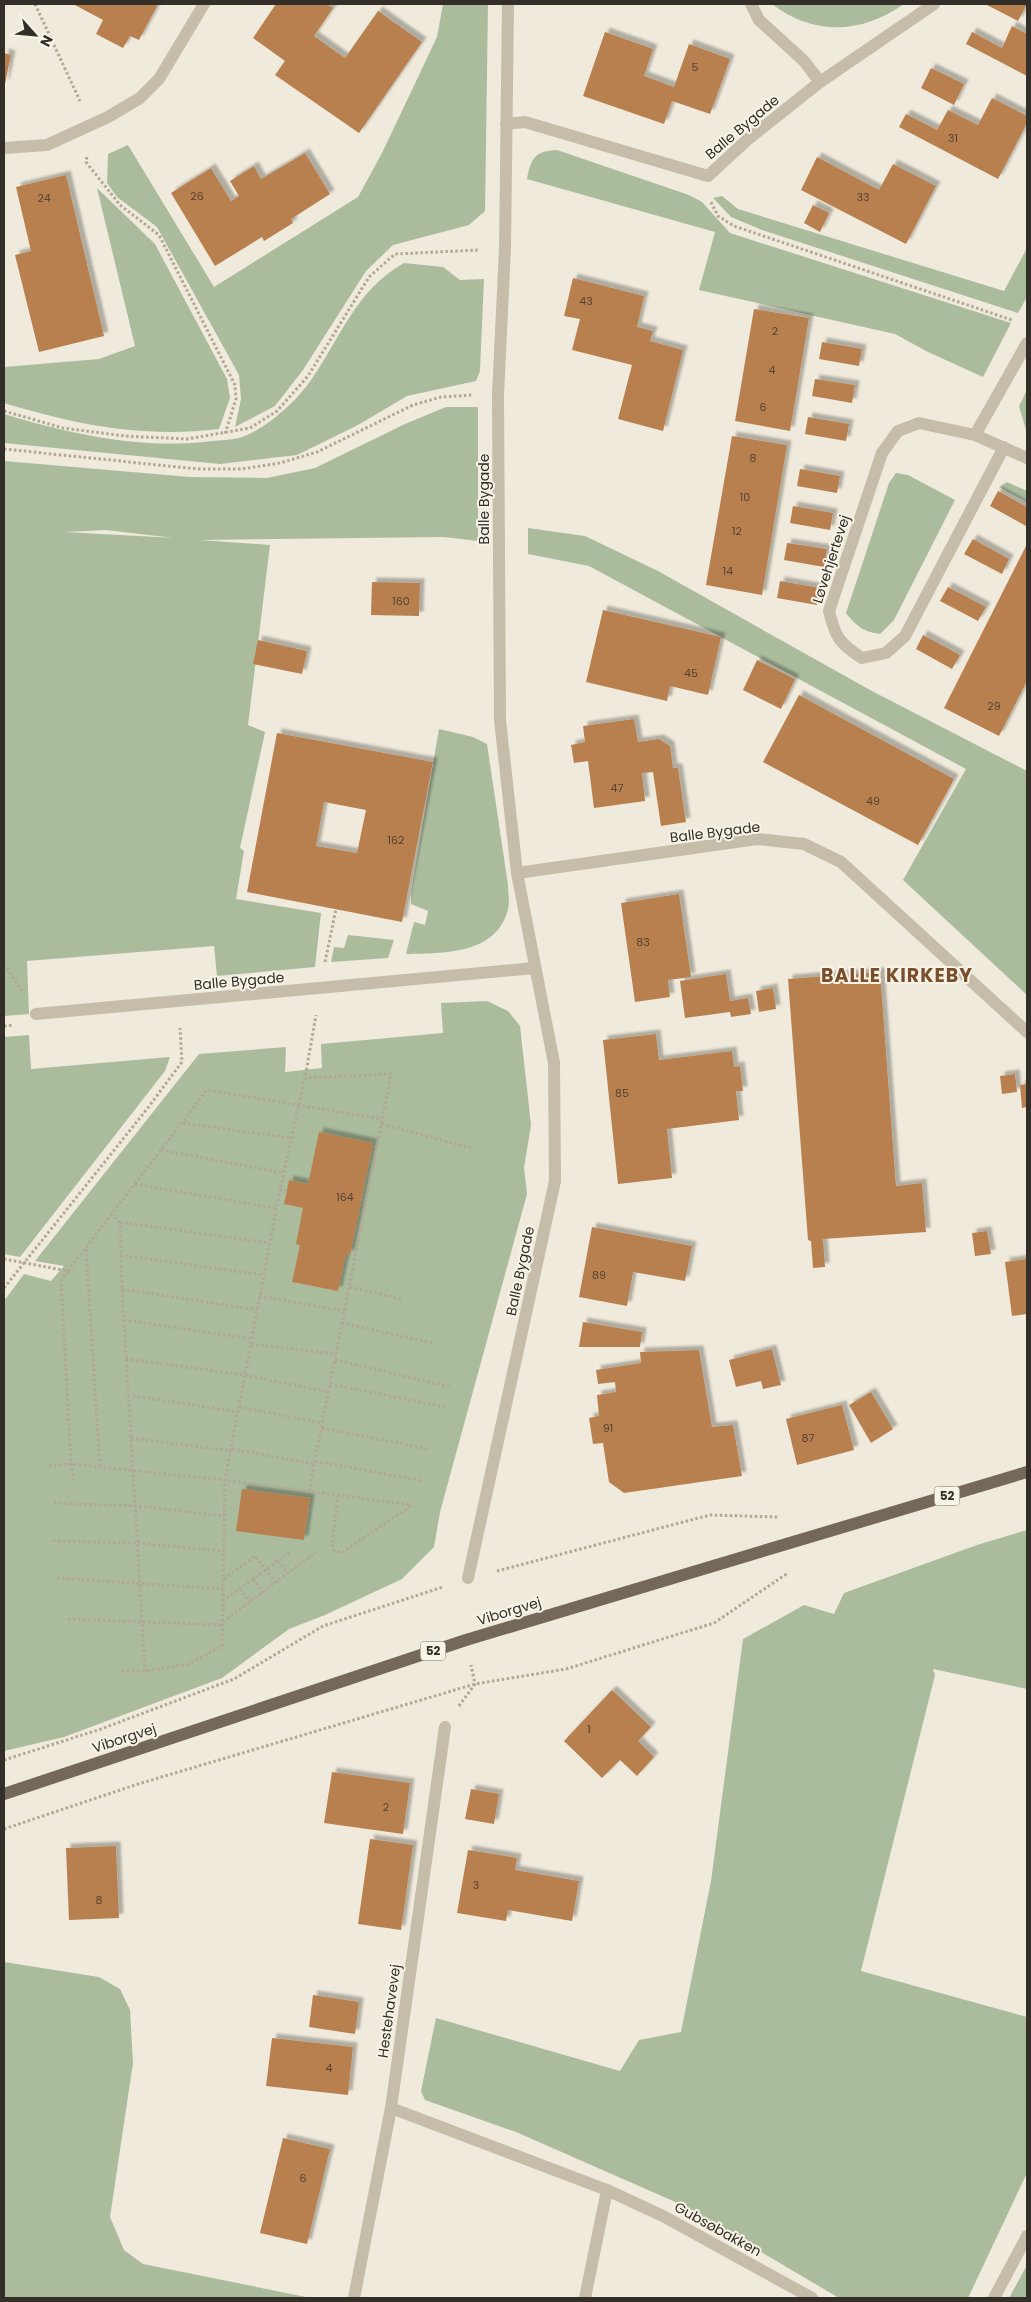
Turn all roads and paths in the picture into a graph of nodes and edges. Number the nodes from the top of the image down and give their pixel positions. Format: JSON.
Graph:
{"nodes":[{"id":1,"x":35,"y":4,"type":"edge"},
{"id":2,"x":204,"y":4,"type":"edge"},
{"id":3,"x":508,"y":4,"type":"edge"},
{"id":4,"x":751,"y":4,"type":"edge"},
{"id":5,"x":934,"y":4,"type":"edge"},
{"id":6,"x":820,"y":82,"type":"junction"},
{"id":7,"x":506,"y":124,"type":"junction"},
{"id":8,"x":91,"y":125,"type":"junction"},
{"id":9,"x":4,"y":148,"type":"edge"},
{"id":10,"x":708,"y":176,"type":"junction"},
{"id":11,"x":505,"y":248,"type":"junction"},
{"id":12,"x":1018,"y":322,"type":"dead end"},
{"id":13,"x":1027,"y":343,"type":"edge"},
{"id":14,"x":498,"y":394,"type":"junction"},
{"id":15,"x":4,"y":411,"type":"edge"},
{"id":16,"x":225,"y":434,"type":"junction"},
{"id":17,"x":975,"y":434,"type":"junction"},
{"id":18,"x":1004,"y":447,"type":"junction"},
{"id":19,"x":4,"y":449,"type":"edge"},
{"id":20,"x":1027,"y":458,"type":"edge"},
{"id":21,"x":517,"y":873,"type":"junction"},
{"id":22,"x":336,"y":909,"type":"dead end"},
{"id":23,"x":4,"y":964,"type":"edge"},
{"id":24,"x":535,"y":968,"type":"junction"},
{"id":25,"x":320,"y":989,"type":"junction"},
{"id":26,"x":178,"y":1001,"type":"junction"},
{"id":27,"x":36,"y":1014,"type":"joint"},
{"id":28,"x":1027,"y":1032,"type":"edge"},
{"id":29,"x":304,"y":1078,"type":"junction"},
{"id":30,"x":298,"y":1105,"type":"junction"},
{"id":31,"x":382,"y":1119,"type":"junction"},
{"id":32,"x":182,"y":1122,"type":"junction"},
{"id":33,"x":382,"y":1124,"type":"junction"},
{"id":34,"x":291,"y":1138,"type":"junction"},
{"id":35,"x":471,"y":1148,"type":"dead end"},
{"id":36,"x":162,"y":1150,"type":"junction"},
{"id":37,"x":283,"y":1173,"type":"junction"},
{"id":38,"x":135,"y":1184,"type":"junction"},
{"id":39,"x":280,"y":1190,"type":"junction"},
{"id":40,"x":287,"y":1192,"type":"dead end"},
{"id":41,"x":276,"y":1208,"type":"junction"},
{"id":42,"x":111,"y":1214,"type":"junction"},
{"id":43,"x":120,"y":1222,"type":"junction"},
{"id":44,"x":269,"y":1243,"type":"junction"},
{"id":45,"x":86,"y":1248,"type":"junction"},
{"id":46,"x":120,"y":1255,"type":"junction"},
{"id":47,"x":4,"y":1259,"type":"edge"},
{"id":48,"x":25,"y":1262,"type":"junction"},
{"id":49,"x":68,"y":1271,"type":"junction"},
{"id":50,"x":263,"y":1276,"type":"junction"},
{"id":51,"x":350,"y":1287,"type":"junction"},
{"id":52,"x":4,"y":1288,"type":"edge"},
{"id":53,"x":122,"y":1288,"type":"junction"},
{"id":54,"x":259,"y":1296,"type":"junction"},
{"id":55,"x":400,"y":1299,"type":"dead end"},
{"id":56,"x":256,"y":1310,"type":"junction"},
{"id":57,"x":345,"y":1311,"type":"junction"},
{"id":58,"x":124,"y":1320,"type":"junction"},
{"id":59,"x":342,"y":1323,"type":"junction"},
{"id":60,"x":252,"y":1340,"type":"junction"},
{"id":61,"x":432,"y":1343,"type":"dead end"},
{"id":62,"x":251,"y":1344,"type":"junction"},
{"id":63,"x":336,"y":1354,"type":"junction"},
{"id":64,"x":126,"y":1359,"type":"junction"},
{"id":65,"x":335,"y":1360,"type":"junction"},
{"id":66,"x":245,"y":1375,"type":"junction"},
{"id":67,"x":330,"y":1384,"type":"junction"},
{"id":68,"x":451,"y":1386,"type":"dead end"},
{"id":69,"x":329,"y":1392,"type":"junction"},
{"id":70,"x":128,"y":1395,"type":"junction"},
{"id":71,"x":239,"y":1407,"type":"junction"},
{"id":72,"x":445,"y":1407,"type":"dead end"},
{"id":73,"x":238,"y":1412,"type":"junction"},
{"id":74,"x":322,"y":1423,"type":"junction"},
{"id":75,"x":322,"y":1428,"type":"junction"},
{"id":76,"x":131,"y":1438,"type":"junction"},
{"id":77,"x":428,"y":1449,"type":"dead end"},
{"id":78,"x":231,"y":1450,"type":"junction"},
{"id":79,"x":315,"y":1462,"type":"junction"},
{"id":80,"x":70,"y":1464,"type":"junction"},
{"id":81,"x":49,"y":1466,"type":"dead end"},
{"id":82,"x":100,"y":1468,"type":"junction"},
{"id":83,"x":133,"y":1471,"type":"junction"},
{"id":84,"x":1027,"y":1472,"type":"edge"},
{"id":85,"x":74,"y":1480,"type":"dead end"},
{"id":86,"x":225,"y":1480,"type":"junction"},
{"id":87,"x":423,"y":1481,"type":"dead end"},
{"id":88,"x":309,"y":1491,"type":"junction"},
{"id":89,"x":338,"y":1495,"type":"junction"},
{"id":90,"x":54,"y":1503,"type":"dead end"},
{"id":91,"x":135,"y":1506,"type":"junction"},
{"id":92,"x":225,"y":1516,"type":"junction"},
{"id":93,"x":788,"y":1518,"type":"dead end"},
{"id":94,"x":53,"y":1541,"type":"dead end"},
{"id":95,"x":137,"y":1543,"type":"junction"},
{"id":96,"x":224,"y":1551,"type":"junction"},
{"id":97,"x":291,"y":1551,"type":"dead end"},
{"id":98,"x":316,"y":1552,"type":"dead end"},
{"id":99,"x":278,"y":1560,"type":"junction"},
{"id":100,"x":794,"y":1569,"type":"dead end"},
{"id":101,"x":266,"y":1570,"type":"junction"},
{"id":102,"x":288,"y":1573,"type":"junction"},
{"id":103,"x":57,"y":1578,"type":"dead end"},
{"id":104,"x":468,"y":1578,"type":"junction"},
{"id":105,"x":224,"y":1579,"type":"junction"},
{"id":106,"x":253,"y":1579,"type":"junction"},
{"id":107,"x":276,"y":1582,"type":"junction"},
{"id":108,"x":140,"y":1584,"type":"junction"},
{"id":109,"x":224,"y":1589,"type":"junction"},
{"id":110,"x":240,"y":1589,"type":"junction"},
{"id":111,"x":263,"y":1592,"type":"junction"},
{"id":112,"x":223,"y":1601,"type":"junction"},
{"id":113,"x":250,"y":1602,"type":"junction"},
{"id":114,"x":68,"y":1619,"type":"dead end"},
{"id":115,"x":142,"y":1621,"type":"junction"},
{"id":116,"x":223,"y":1624,"type":"junction"},
{"id":117,"x":122,"y":1671,"type":"dead end"},
{"id":118,"x":145,"y":1671,"type":"junction"},
{"id":119,"x":445,"y":1727,"type":"dead end"},
{"id":120,"x":4,"y":1760,"type":"edge"},
{"id":121,"x":4,"y":1794,"type":"edge"},
{"id":122,"x":4,"y":1828,"type":"edge"},
{"id":123,"x":391,"y":2108,"type":"junction"},
{"id":124,"x":607,"y":2190,"type":"junction"},
{"id":125,"x":1027,"y":2236,"type":"edge"},
{"id":126,"x":354,"y":2298,"type":"edge"},
{"id":127,"x":585,"y":2298,"type":"edge"},
{"id":128,"x":812,"y":2298,"type":"edge"},
{"id":129,"x":994,"y":2298,"type":"edge"}],
"edges":[{"from":1,"to":8,"type":"path"},
{"from":2,"to":8,"type":"street"},
{"from":3,"to":7,"type":"street","name":"Balle Bygade"},
{"from":4,"to":6,"type":"street"},
{"from":5,"to":6,"type":"street","name":"Balle Bygade"},
{"from":6,"to":10,"type":"street","name":"Balle Bygade"},
{"from":7,"to":10,"type":"street","name":"Balle Bygade"},
{"from":7,"to":11,"type":"street","name":"Balle Bygade"},
{"from":8,"to":9,"type":"street"},
{"from":8,"to":16,"type":"path"},
{"from":10,"to":12,"type":"path"},
{"from":11,"to":14,"type":"street","name":"Balle Bygade"},
{"from":11,"to":16,"type":"path"},
{"from":13,"to":17,"type":"street"},
{"from":14,"to":19,"type":"path"},
{"from":14,"to":21,"type":"street","name":"Balle Bygade"},
{"from":15,"to":16,"type":"path"},
{"from":17,"to":18,"type":"street","name":"Løvehjertevej"},
{"from":17,"to":18,"type":"street","name":"Løvehjertevej"},
{"from":18,"to":20,"type":"street","name":"Løvehjertevej"},
{"from":21,"to":24,"type":"street","name":"Balle Bygade"},
{"from":21,"to":28,"type":"street","name":"Balle Bygade"},
{"from":22,"to":25,"type":"path"},
{"from":23,"to":27,"type":"path"},
{"from":24,"to":25,"type":"street","name":"Balle Bygade"},
{"from":24,"to":104,"type":"street","name":"Balle Bygade"},
{"from":25,"to":26,"type":"street","name":"Balle Bygade"},
{"from":25,"to":29,"type":"path"},
{"from":26,"to":27,"type":"street","name":"Balle Bygade"},
{"from":26,"to":48,"type":"path"},
{"from":29,"to":30,"type":"path"},
{"from":29,"to":31,"type":"path"},
{"from":30,"to":31,"type":"path"},
{"from":30,"to":32,"type":"path"},
{"from":30,"to":34,"type":"path"},
{"from":31,"to":33,"type":"path"},
{"from":32,"to":34,"type":"path"},
{"from":32,"to":36,"type":"path"},
{"from":33,"to":35,"type":"path"},
{"from":33,"to":51,"type":"path"},
{"from":34,"to":37,"type":"path"},
{"from":36,"to":37,"type":"path"},
{"from":36,"to":38,"type":"path"},
{"from":37,"to":39,"type":"path"},
{"from":38,"to":41,"type":"path"},
{"from":38,"to":42,"type":"path"},
{"from":39,"to":40,"type":"path"},
{"from":39,"to":41,"type":"path"},
{"from":41,"to":44,"type":"path"},
{"from":42,"to":43,"type":"path"},
{"from":42,"to":45,"type":"path"},
{"from":43,"to":44,"type":"path"},
{"from":43,"to":46,"type":"path"},
{"from":44,"to":50,"type":"path"},
{"from":45,"to":49,"type":"path"},
{"from":45,"to":82,"type":"path"},
{"from":46,"to":50,"type":"path"},
{"from":46,"to":53,"type":"path"},
{"from":47,"to":48,"type":"path"},
{"from":48,"to":49,"type":"path"},
{"from":48,"to":52,"type":"path"},
{"from":49,"to":80,"type":"path"},
{"from":50,"to":54,"type":"path"},
{"from":51,"to":55,"type":"path"},
{"from":51,"to":57,"type":"path"},
{"from":53,"to":56,"type":"path"},
{"from":53,"to":58,"type":"path"},
{"from":54,"to":56,"type":"path"},
{"from":54,"to":57,"type":"path"},
{"from":56,"to":60,"type":"path"},
{"from":57,"to":59,"type":"path"},
{"from":58,"to":60,"type":"path"},
{"from":58,"to":64,"type":"path"},
{"from":59,"to":61,"type":"path"},
{"from":59,"to":63,"type":"path"},
{"from":60,"to":62,"type":"path"},
{"from":62,"to":63,"type":"path"},
{"from":62,"to":66,"type":"path"},
{"from":63,"to":65,"type":"path"},
{"from":64,"to":66,"type":"path"},
{"from":64,"to":70,"type":"path"},
{"from":65,"to":67,"type":"path"},
{"from":65,"to":68,"type":"path"},
{"from":66,"to":69,"type":"path"},
{"from":66,"to":71,"type":"path"},
{"from":67,"to":69,"type":"path"},
{"from":67,"to":72,"type":"path"},
{"from":69,"to":74,"type":"path"},
{"from":70,"to":73,"type":"path"},
{"from":70,"to":76,"type":"path"},
{"from":71,"to":73,"type":"path"},
{"from":71,"to":74,"type":"path"},
{"from":73,"to":78,"type":"path"},
{"from":74,"to":75,"type":"path"},
{"from":75,"to":77,"type":"path"},
{"from":75,"to":79,"type":"path"},
{"from":76,"to":78,"type":"path"},
{"from":76,"to":83,"type":"path"},
{"from":78,"to":79,"type":"path"},
{"from":78,"to":86,"type":"path"},
{"from":79,"to":87,"type":"path"},
{"from":79,"to":88,"type":"path"},
{"from":80,"to":81,"type":"path"},
{"from":80,"to":82,"type":"path"},
{"from":80,"to":85,"type":"path"},
{"from":82,"to":83,"type":"path"},
{"from":83,"to":86,"type":"path"},
{"from":83,"to":91,"type":"path"},
{"from":84,"to":121,"type":"main road","name":"Viborgvej","number":"52"},
{"from":86,"to":88,"type":"path"},
{"from":86,"to":92,"type":"path"},
{"from":88,"to":89,"type":"path"},
{"from":89,"to":89,"type":"path"},
{"from":90,"to":91,"type":"path"},
{"from":91,"to":92,"type":"path"},
{"from":91,"to":95,"type":"path"},
{"from":92,"to":96,"type":"path"},
{"from":93,"to":104,"type":"path"},
{"from":94,"to":95,"type":"path"},
{"from":95,"to":96,"type":"path"},
{"from":95,"to":108,"type":"path"},
{"from":96,"to":105,"type":"path"},
{"from":97,"to":99,"type":"path"},
{"from":98,"to":102,"type":"path"},
{"from":99,"to":101,"type":"path"},
{"from":99,"to":102,"type":"path"},
{"from":100,"to":122,"type":"path"},
{"from":101,"to":105,"type":"path"},
{"from":101,"to":106,"type":"path"},
{"from":101,"to":107,"type":"path"},
{"from":102,"to":107,"type":"path"},
{"from":103,"to":108,"type":"path"},
{"from":104,"to":120,"type":"path"},
{"from":105,"to":109,"type":"path"},
{"from":106,"to":110,"type":"path"},
{"from":106,"to":111,"type":"path"},
{"from":107,"to":111,"type":"path"},
{"from":108,"to":109,"type":"path"},
{"from":108,"to":115,"type":"path"},
{"from":109,"to":112,"type":"path"},
{"from":110,"to":112,"type":"path"},
{"from":110,"to":113,"type":"path"},
{"from":111,"to":113,"type":"path"},
{"from":112,"to":116,"type":"path"},
{"from":113,"to":116,"type":"path"},
{"from":114,"to":115,"type":"path"},
{"from":115,"to":116,"type":"path"},
{"from":115,"to":118,"type":"path"},
{"from":116,"to":118,"type":"path"},
{"from":117,"to":118,"type":"path"},
{"from":119,"to":123,"type":"street","name":"Hestehavevej"},
{"from":123,"to":124,"type":"street","name":"Gubsøbakken"},
{"from":123,"to":126,"type":"street","name":"Hestehavevej"},
{"from":124,"to":127,"type":"street"},
{"from":124,"to":128,"type":"street","name":"Gubsøbakken"},
{"from":125,"to":129,"type":"street"}]}
